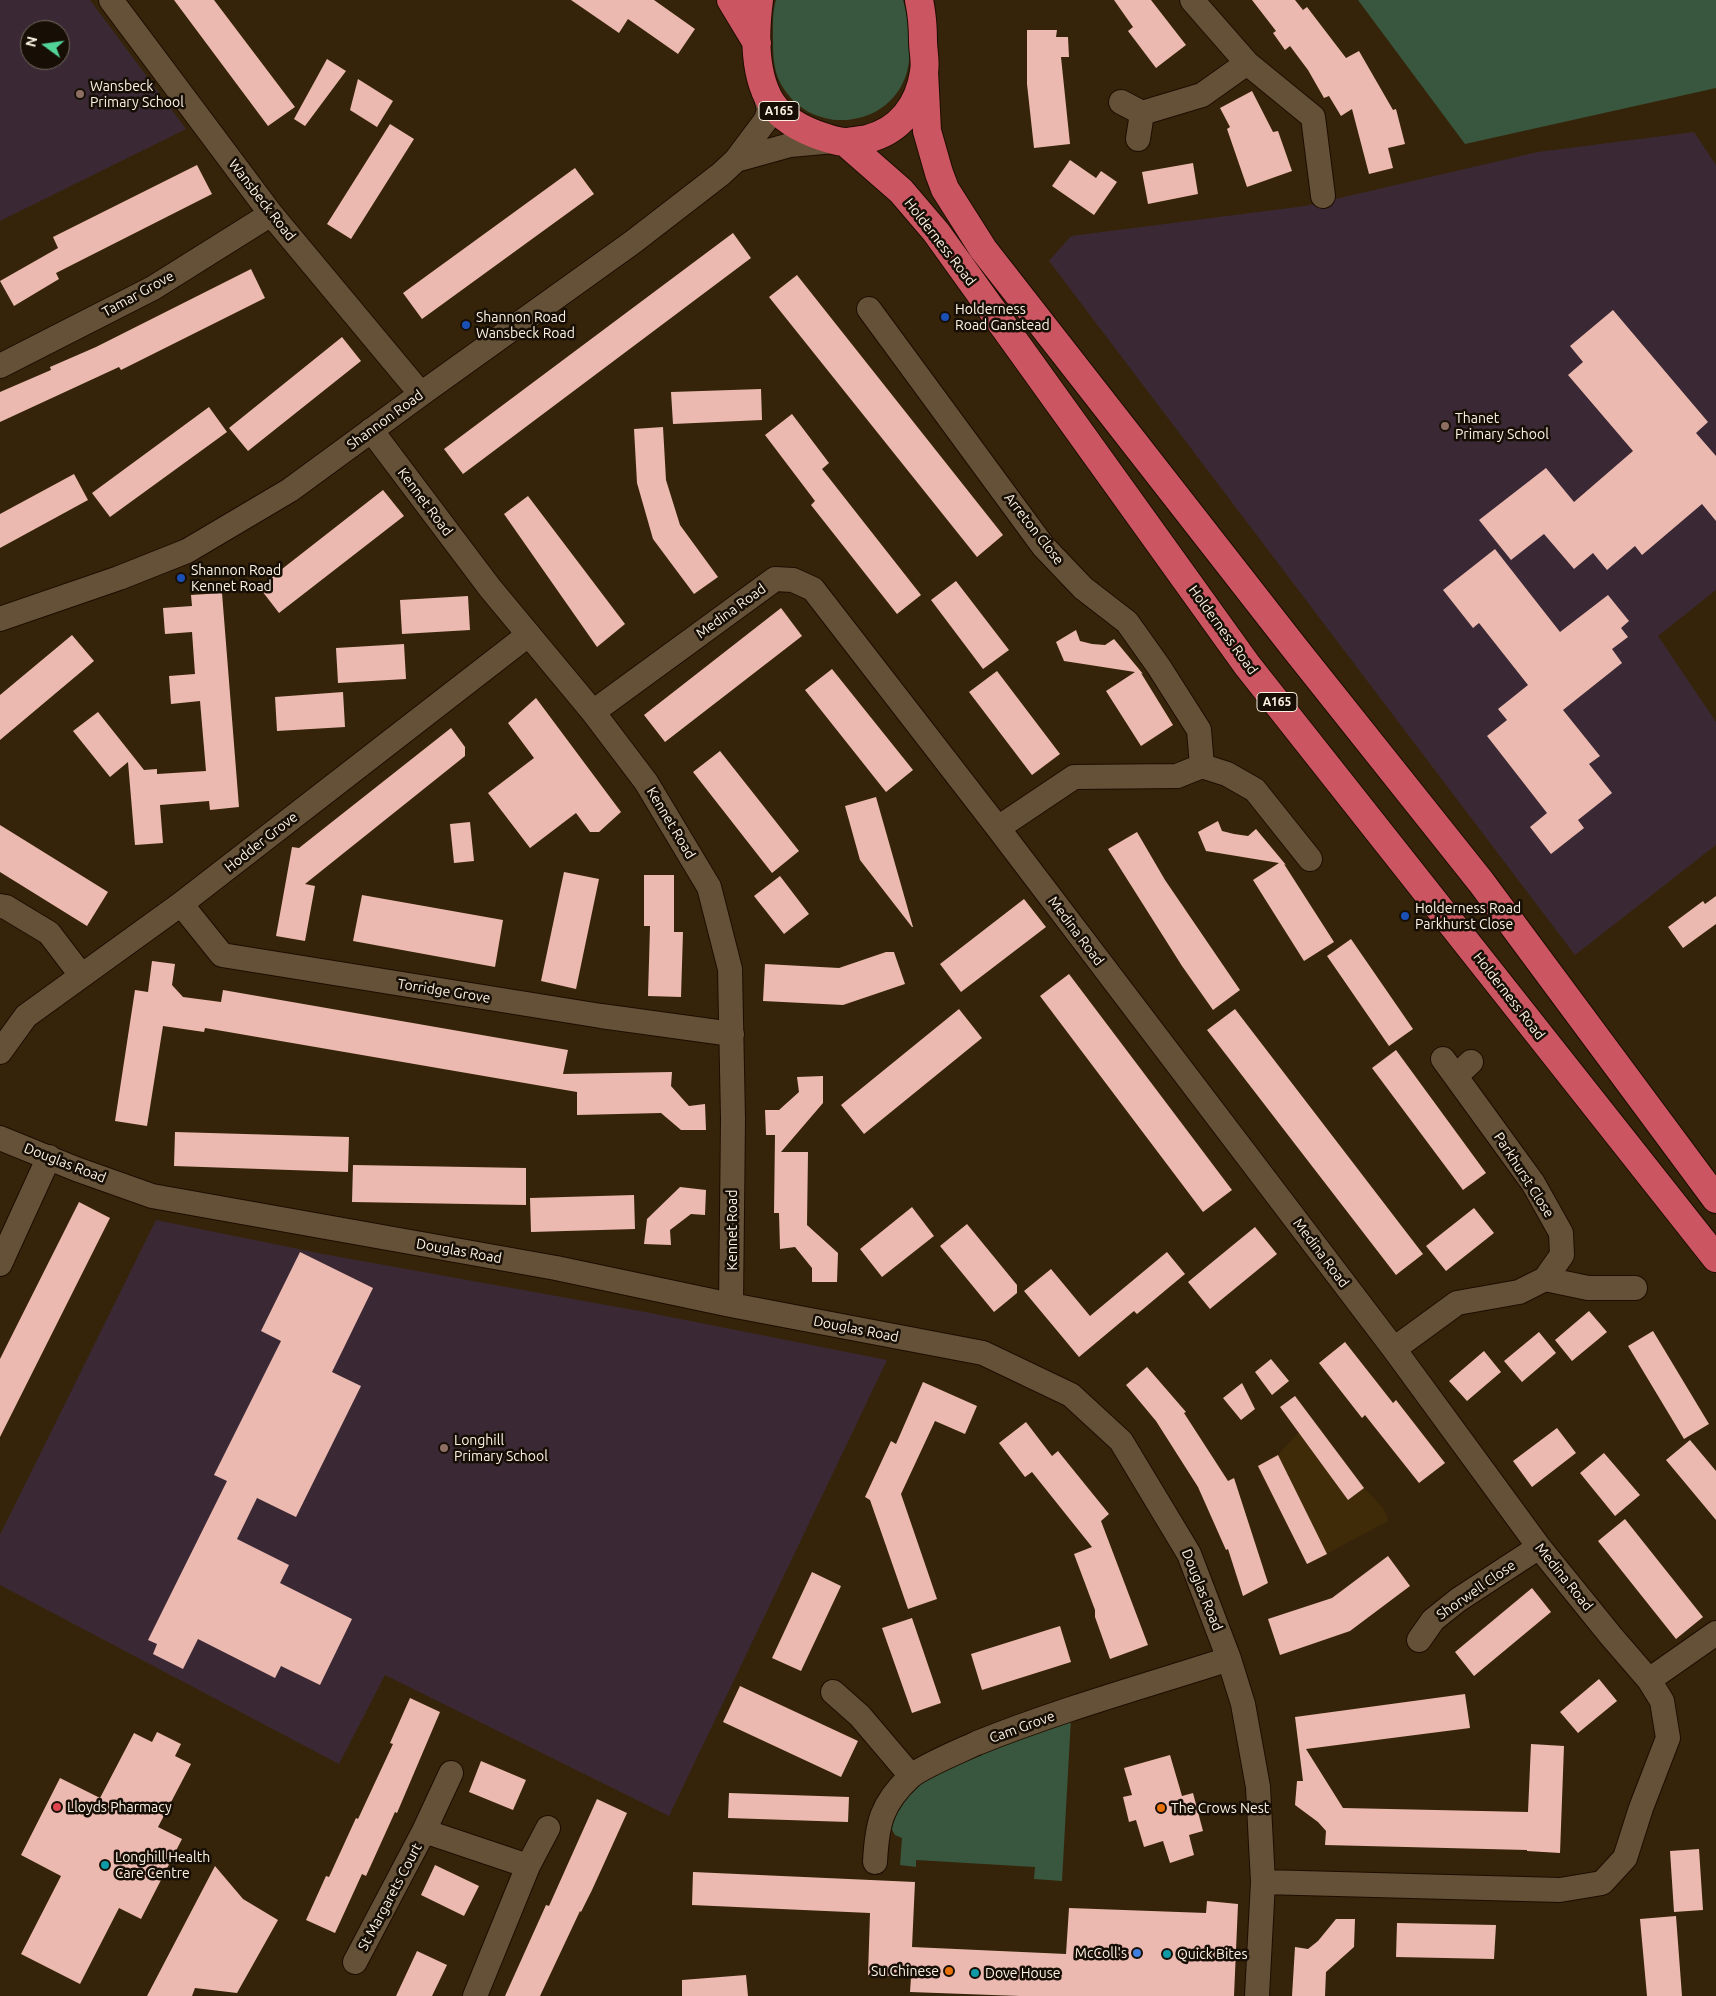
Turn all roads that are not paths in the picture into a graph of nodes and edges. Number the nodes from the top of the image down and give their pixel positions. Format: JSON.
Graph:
{"nodes":[{"id":1,"x":111,"y":0,"type":"edge"},
{"id":2,"x":731,"y":0,"type":"edge"},
{"id":3,"x":759,"y":0,"type":"edge"},
{"id":4,"x":919,"y":0,"type":"edge"},
{"id":5,"x":1192,"y":0,"type":"edge"},
{"id":6,"x":757,"y":43,"type":"junction"},
{"id":7,"x":1247,"y":63,"type":"junction"},
{"id":8,"x":924,"y":71,"type":"junction"},
{"id":9,"x":762,"y":84,"type":"junction"},
{"id":10,"x":1121,"y":102,"type":"dead end"},
{"id":11,"x":1142,"y":112,"type":"junction"},
{"id":12,"x":1138,"y":139,"type":"dead end"},
{"id":13,"x":841,"y":141,"type":"junction"},
{"id":14,"x":736,"y":160,"type":"junction"},
{"id":15,"x":1323,"y":196,"type":"dead end"},
{"id":16,"x":271,"y":214,"type":"junction"},
{"id":17,"x":869,"y":309,"type":"dead end"},
{"id":18,"x":0,"y":366,"type":"edge"},
{"id":19,"x":421,"y":394,"type":"junction"},
{"id":20,"x":371,"y":430,"type":"junction"},
{"id":21,"x":0,"y":619,"type":"edge"},
{"id":22,"x":528,"y":635,"type":"junction"},
{"id":23,"x":593,"y":712,"type":"junction"},
{"id":24,"x":1202,"y":766,"type":"junction"},
{"id":25,"x":998,"y":828,"type":"junction"},
{"id":26,"x":1310,"y":859,"type":"dead end"},
{"id":27,"x":181,"y":904,"type":"junction"},
{"id":28,"x":0,"y":906,"type":"edge"},
{"id":29,"x":81,"y":975,"type":"junction"},
{"id":30,"x":732,"y":1034,"type":"junction"},
{"id":31,"x":0,"y":1052,"type":"edge"},
{"id":32,"x":1457,"y":1066,"type":"dead end"},
{"id":33,"x":0,"y":1138,"type":"edge"},
{"id":34,"x":48,"y":1157,"type":"junction"},
{"id":35,"x":1716,"y":1199,"type":"edge"},
{"id":36,"x":1716,"y":1258,"type":"edge"},
{"id":37,"x":0,"y":1264,"type":"edge"},
{"id":38,"x":1545,"y":1279,"type":"junction"},
{"id":39,"x":1634,"y":1288,"type":"dead end"},
{"id":40,"x":731,"y":1305,"type":"junction"},
{"id":41,"x":1394,"y":1349,"type":"junction"},
{"id":42,"x":1539,"y":1547,"type":"junction"},
{"id":43,"x":1716,"y":1633,"type":"edge"},
{"id":44,"x":1419,"y":1640,"type":"dead end"},
{"id":45,"x":1229,"y":1659,"type":"junction"},
{"id":46,"x":1649,"y":1680,"type":"junction"},
{"id":47,"x":833,"y":1692,"type":"dead end"},
{"id":48,"x":451,"y":1773,"type":"dead end"},
{"id":49,"x":911,"y":1776,"type":"junction"},
{"id":50,"x":548,"y":1828,"type":"dead end"},
{"id":51,"x":424,"y":1831,"type":"junction"},
{"id":52,"x":875,"y":1862,"type":"dead end"},
{"id":53,"x":528,"y":1866,"type":"junction"},
{"id":54,"x":1263,"y":1882,"type":"junction"},
{"id":55,"x":356,"y":1962,"type":"dead end"},
{"id":56,"x":474,"y":1996,"type":"edge"},
{"id":57,"x":1257,"y":1996,"type":"edge"}],
"edges":[{"from":1,"to":16,"type":"street","name":"Wansbeck Road"},
{"from":2,"to":6,"type":"highway","number":"A165"},
{"from":3,"to":6,"type":"highway","number":"A165"},
{"from":4,"to":8,"type":"highway","number":"A165"},
{"from":5,"to":7,"type":"street"},
{"from":6,"to":9,"type":"highway","number":"A165"},
{"from":7,"to":11,"type":"street"},
{"from":7,"to":15,"type":"street"},
{"from":8,"to":13,"type":"highway","number":"A165"},
{"from":8,"to":35,"type":"highway","number":"A165"},
{"from":9,"to":13,"type":"highway","number":"A165"},
{"from":9,"to":14,"type":"street","name":"Shannon Road"},
{"from":10,"to":11,"type":"street"},
{"from":11,"to":12,"type":"street"},
{"from":13,"to":14,"type":"street","name":"Shannon Road"},
{"from":13,"to":36,"type":"highway","name":"Holderness Road","number":"A165"},
{"from":14,"to":19,"type":"street","name":"Shannon Road"},
{"from":16,"to":18,"type":"street","name":"Tamar Grove"},
{"from":16,"to":19,"type":"street","name":"Wansbeck Road"},
{"from":17,"to":24,"type":"street","name":"Arreton Close"},
{"from":19,"to":20,"type":"street","name":"Shannon Road"},
{"from":20,"to":21,"type":"street","name":"Shannon Road"},
{"from":20,"to":22,"type":"street","name":"Kennet Road"},
{"from":22,"to":23,"type":"street","name":"Kennet Road"},
{"from":22,"to":27,"type":"street","name":"Hodder Grove"},
{"from":23,"to":25,"type":"street","name":"Medina Road"},
{"from":23,"to":30,"type":"street","name":"Kennet Road"},
{"from":24,"to":25,"type":"street"},
{"from":24,"to":26,"type":"street"},
{"from":25,"to":41,"type":"street","name":"Medina Road"},
{"from":27,"to":29,"type":"street","name":"Hodder Grove"},
{"from":27,"to":30,"type":"street","name":"Torridge Grove"},
{"from":28,"to":29,"type":"street"},
{"from":29,"to":31,"type":"street","name":"Hodder Grove"},
{"from":30,"to":40,"type":"street","name":"Kennet Road"},
{"from":32,"to":38,"type":"street","name":"Parkhurst Close"},
{"from":33,"to":34,"type":"street","name":"Douglas Road"},
{"from":34,"to":37,"type":"street"},
{"from":34,"to":40,"type":"street","name":"Douglas Road"},
{"from":38,"to":39,"type":"street"},
{"from":38,"to":41,"type":"street","name":"Parkhurst Close"},
{"from":40,"to":45,"type":"street","name":"Douglas Road"},
{"from":41,"to":42,"type":"street","name":"Medina Road"},
{"from":42,"to":44,"type":"street","name":"Shorwell Close"},
{"from":42,"to":46,"type":"street","name":"Medina Road"},
{"from":43,"to":46,"type":"street"},
{"from":45,"to":49,"type":"street","name":"Cam Grove"},
{"from":45,"to":54,"type":"street","name":"Douglas Road"},
{"from":46,"to":54,"type":"street","name":"Medina Road"},
{"from":47,"to":49,"type":"street"},
{"from":48,"to":51,"type":"street","name":"St Margarets Court"},
{"from":49,"to":52,"type":"street","name":"Cam Grove"},
{"from":50,"to":53,"type":"street"},
{"from":51,"to":53,"type":"street","name":"St Margarets Court"},
{"from":51,"to":55,"type":"street","name":"St Margarets Court"},
{"from":53,"to":56,"type":"street"},
{"from":54,"to":57,"type":"street","name":"Douglas Road"}]}
